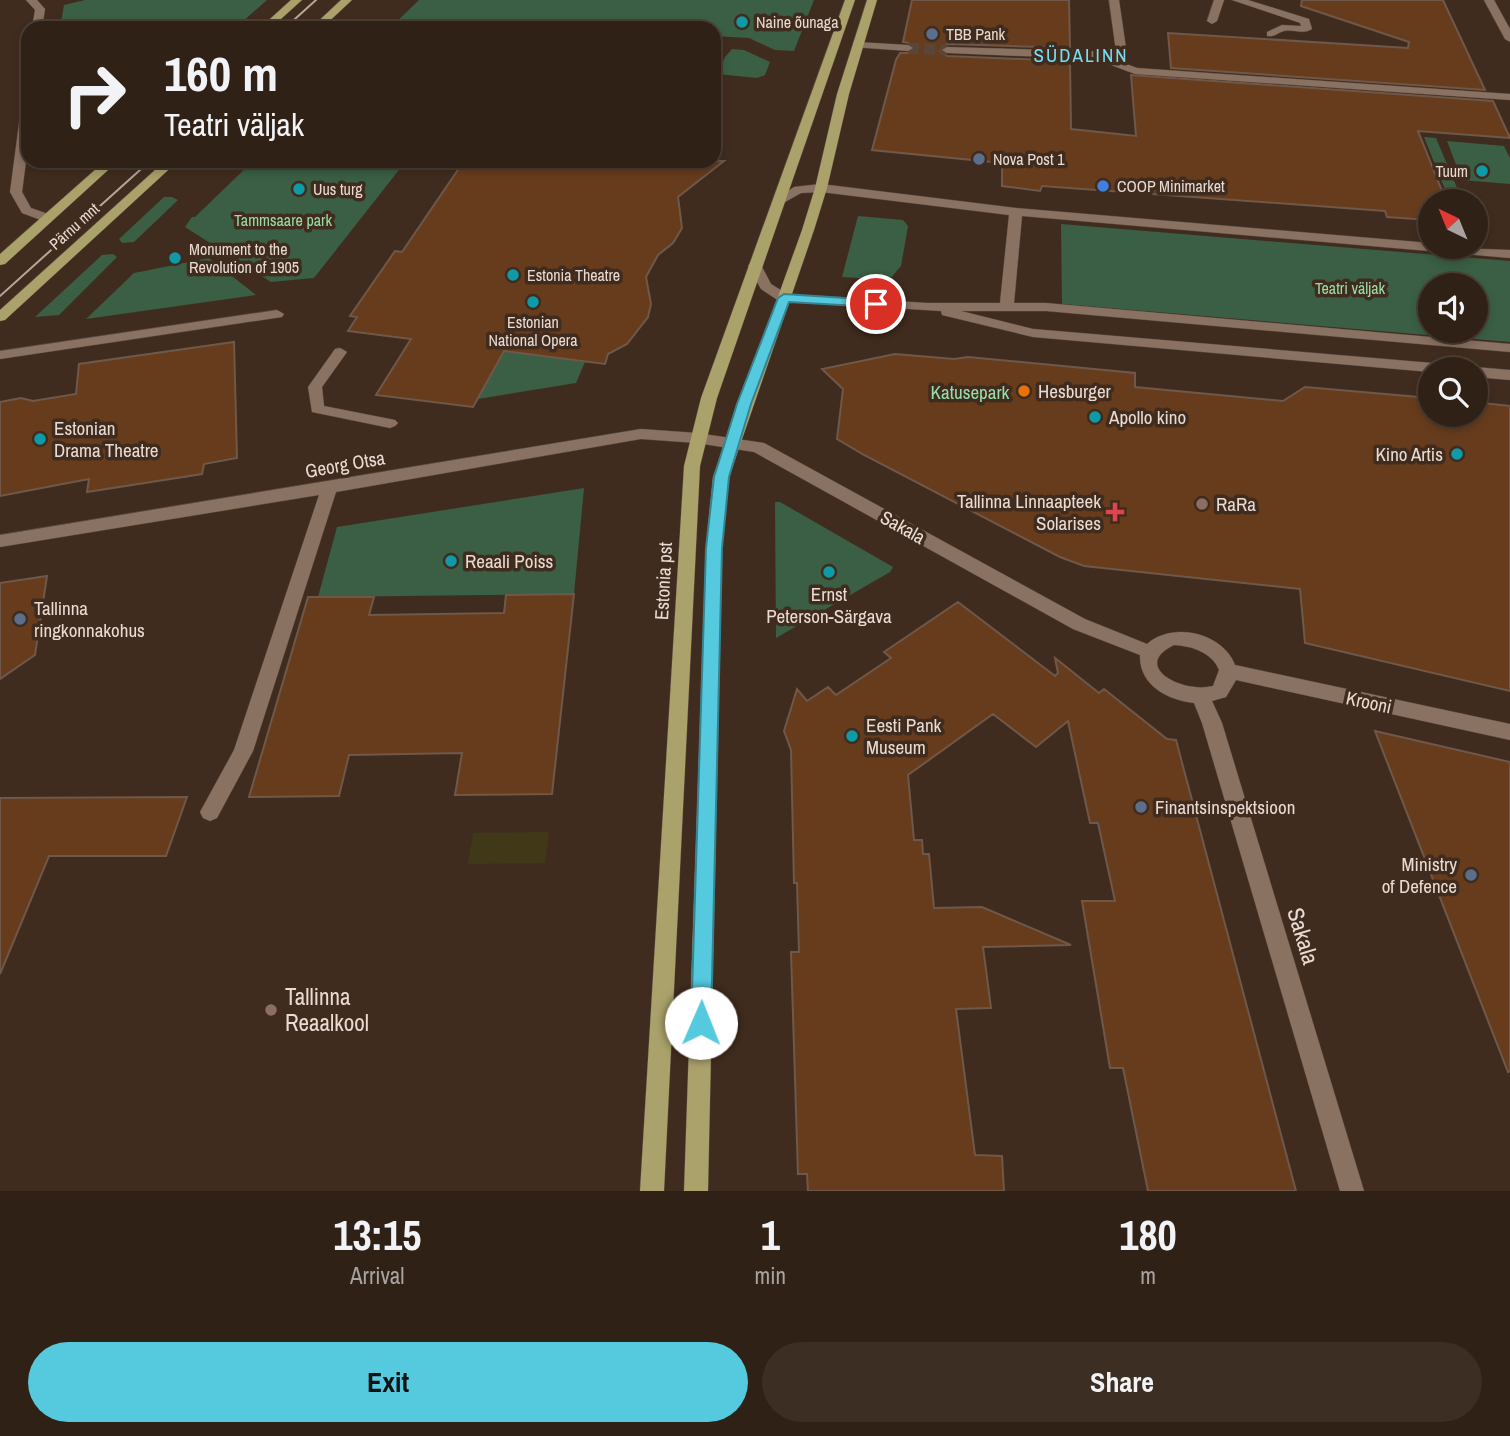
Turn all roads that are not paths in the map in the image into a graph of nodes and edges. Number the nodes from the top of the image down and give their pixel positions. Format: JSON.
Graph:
{"nodes":[{"id":1,"x":32,"y":0,"type":"edge"},
{"id":2,"x":297,"y":0,"type":"edge"},
{"id":3,"x":347,"y":0,"type":"edge"},
{"id":4,"x":850,"y":0,"type":"edge"},
{"id":5,"x":872,"y":0,"type":"edge"},
{"id":6,"x":1114,"y":0,"type":"edge"},
{"id":7,"x":1219,"y":0,"type":"edge"},
{"id":8,"x":1237,"y":0,"type":"edge"},
{"id":9,"x":1489,"y":0,"type":"edge"},
{"id":10,"x":38,"y":21,"type":"edge"},
{"id":11,"x":273,"y":21,"type":"edge"},
{"id":12,"x":324,"y":21,"type":"edge"},
{"id":13,"x":1212,"y":21,"type":"dead end"},
{"id":14,"x":1271,"y":34,"type":"dead end"},
{"id":15,"x":1510,"y":39,"type":"edge"},
{"id":16,"x":858,"y":45,"type":"junction"},
{"id":17,"x":908,"y":48,"type":"tunnel mouth"},
{"id":18,"x":947,"y":50,"type":"tunnel mouth"},
{"id":19,"x":1097,"y":56,"type":"junction"},
{"id":20,"x":1510,"y":97,"type":"edge"},
{"id":21,"x":21,"y":155,"type":"edge"},
{"id":22,"x":104,"y":168,"type":"edge"},
{"id":23,"x":164,"y":168,"type":"edge"},
{"id":24,"x":821,"y":188,"type":"junction"},
{"id":25,"x":778,"y":202,"type":"junction"},
{"id":26,"x":1016,"y":212,"type":"junction"},
{"id":27,"x":46,"y":218,"type":"junction"},
{"id":28,"x":1510,"y":254,"type":"edge"},
{"id":29,"x":0,"y":261,"type":"edge"},
{"id":30,"x":755,"y":266,"type":"junction"},
{"id":31,"x":784,"y":298,"type":"junction"},
{"id":32,"x":927,"y":307,"type":"junction"},
{"id":33,"x":1007,"y":307,"type":"junction"},
{"id":34,"x":277,"y":314,"type":"dead end"},
{"id":35,"x":0,"y":317,"type":"edge"},
{"id":36,"x":1510,"y":348,"type":"edge"},
{"id":37,"x":340,"y":352,"type":"dead end"},
{"id":38,"x":0,"y":355,"type":"edge"},
{"id":39,"x":1418,"y":367,"type":"edge"},
{"id":40,"x":1488,"y":373,"type":"edge"},
{"id":41,"x":1510,"y":375,"type":"edge"},
{"id":42,"x":390,"y":423,"type":"dead end"},
{"id":43,"x":697,"y":438,"type":"junction"},
{"id":44,"x":730,"y":443,"type":"junction"},
{"id":45,"x":329,"y":488,"type":"junction"},
{"id":46,"x":0,"y":541,"type":"edge"},
{"id":47,"x":1150,"y":652,"type":"junction"},
{"id":48,"x":1228,"y":671,"type":"junction"},
{"id":49,"x":1201,"y":698,"type":"junction"},
{"id":50,"x":1510,"y":732,"type":"edge"},
{"id":51,"x":209,"y":812,"type":"dead end"},
{"id":52,"x":652,"y":1191,"type":"edge"},
{"id":53,"x":696,"y":1191,"type":"edge"},
{"id":54,"x":1352,"y":1191,"type":"edge"}],
"edges":[{"from":1,"to":10,"type":"street"},
{"from":2,"to":11,"type":"main road"},
{"from":3,"to":12,"type":"main road"},
{"from":4,"to":25,"type":"main road","name":"Estonia pst"},
{"from":5,"to":16,"type":"main road"},
{"from":6,"to":19,"type":"street"},
{"from":7,"to":13,"type":"street"},
{"from":8,"to":14,"type":"street"},
{"from":9,"to":15,"type":"street"},
{"from":16,"to":17,"type":"street"},
{"from":16,"to":24,"type":"main road"},
{"from":18,"to":19,"type":"street"},
{"from":19,"to":20,"type":"street"},
{"from":21,"to":27,"type":"street"},
{"from":22,"to":27,"type":"main road","name":"Pärnu mnt"},
{"from":23,"to":35,"type":"main road","name":"Pärnu mnt"},
{"from":24,"to":25,"type":"street"},
{"from":24,"to":26,"type":"street"},
{"from":24,"to":31,"type":"main road"},
{"from":25,"to":30,"type":"main road","name":"Estonia pst"},
{"from":26,"to":28,"type":"street"},
{"from":26,"to":33,"type":"street"},
{"from":27,"to":29,"type":"main road","name":"Pärnu mnt"},
{"from":30,"to":31,"type":"street"},
{"from":30,"to":43,"type":"main road","name":"Estonia pst"},
{"from":31,"to":32,"type":"street"},
{"from":31,"to":44,"type":"main road"},
{"from":32,"to":33,"type":"street"},
{"from":32,"to":39,"type":"street"},
{"from":33,"to":36,"type":"street"},
{"from":34,"to":38,"type":"street"},
{"from":37,"to":42,"type":"street"},
{"from":40,"to":41,"type":"street"},
{"from":43,"to":44,"type":"street","name":"Georg Otsa"},
{"from":43,"to":45,"type":"street","name":"Georg Otsa"},
{"from":43,"to":52,"type":"main road","name":"Estonia pst"},
{"from":44,"to":47,"type":"street","name":"Sakala"},
{"from":44,"to":53,"type":"main road"},
{"from":45,"to":46,"type":"street","name":"Georg Otsa"},
{"from":45,"to":51,"type":"street"},
{"from":47,"to":48,"type":"street"},
{"from":47,"to":49,"type":"street"},
{"from":48,"to":49,"type":"street"},
{"from":48,"to":50,"type":"street","name":"Krooni"},
{"from":49,"to":54,"type":"street","name":"Sakala"}]}
